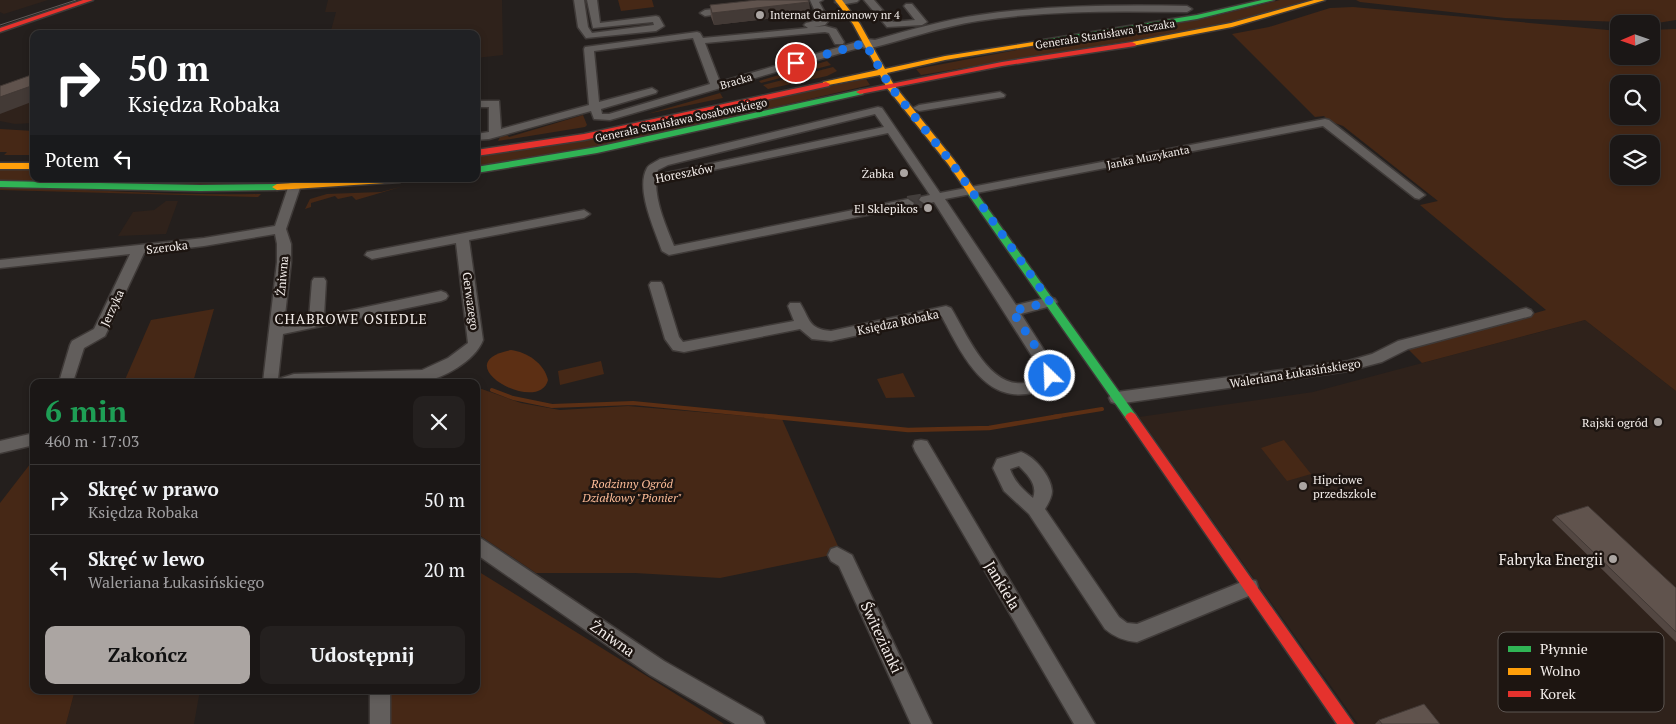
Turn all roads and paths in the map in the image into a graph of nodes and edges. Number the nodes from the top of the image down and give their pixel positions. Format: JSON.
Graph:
{"nodes":[{"id":1,"x":57,"y":0,"type":"edge"},
{"id":2,"x":90,"y":0,"type":"edge"},
{"id":3,"x":579,"y":0,"type":"edge"},
{"id":4,"x":592,"y":0,"type":"edge"},
{"id":5,"x":818,"y":0,"type":"edge"},
{"id":6,"x":854,"y":0,"type":"edge"},
{"id":7,"x":869,"y":0,"type":"edge"},
{"id":8,"x":1271,"y":0,"type":"edge"},
{"id":9,"x":1322,"y":0,"type":"edge"},
{"id":10,"x":809,"y":1,"type":"edge"},
{"id":11,"x":839,"y":1,"type":"edge"},
{"id":12,"x":910,"y":6,"type":"dead end"},
{"id":13,"x":741,"y":9,"type":"edge"},
{"id":14,"x":1187,"y":9,"type":"dead end"},
{"id":15,"x":705,"y":13,"type":"dead end"},
{"id":16,"x":0,"y":19,"type":"edge"},
{"id":17,"x":937,"y":20,"type":"dead end"},
{"id":18,"x":922,"y":22,"type":"junction"},
{"id":19,"x":646,"y":29,"type":"junction"},
{"id":20,"x":0,"y":30,"type":"edge"},
{"id":21,"x":705,"y":39,"type":"junction"},
{"id":22,"x":648,"y":40,"type":"junction"},
{"id":23,"x":839,"y":42,"type":"dead end"},
{"id":24,"x":869,"y":43,"type":"junction"},
{"id":25,"x":895,"y":68,"type":"junction"},
{"id":26,"x":881,"y":72,"type":"junction"},
{"id":27,"x":906,"y":83,"type":"junction"},
{"id":28,"x":716,"y":86,"type":"junction"},
{"id":29,"x":890,"y":86,"type":"junction"},
{"id":30,"x":652,"y":91,"type":"dead end"},
{"id":31,"x":1000,"y":95,"type":"dead end"},
{"id":32,"x":480,"y":104,"type":"edge"},
{"id":33,"x":919,"y":108,"type":"junction"},
{"id":34,"x":597,"y":112,"type":"junction"},
{"id":35,"x":881,"y":113,"type":"junction"},
{"id":36,"x":844,"y":120,"type":"dead end"},
{"id":37,"x":892,"y":128,"type":"junction"},
{"id":38,"x":495,"y":134,"type":"junction"},
{"id":39,"x":480,"y":138,"type":"edge"},
{"id":40,"x":480,"y":152,"type":"edge"},
{"id":41,"x":681,"y":155,"type":"dead end"},
{"id":42,"x":951,"y":162,"type":"junction"},
{"id":43,"x":0,"y":166,"type":"edge"},
{"id":44,"x":30,"y":166,"type":"edge"},
{"id":45,"x":480,"y":169,"type":"edge"},
{"id":46,"x":650,"y":180,"type":"junction"},
{"id":47,"x":321,"y":182,"type":"edge"},
{"id":48,"x":295,"y":183,"type":"edge"},
{"id":49,"x":0,"y":184,"type":"edge"},
{"id":50,"x":971,"y":190,"type":"junction"},
{"id":51,"x":1419,"y":194,"type":"dead end"},
{"id":52,"x":931,"y":198,"type":"junction"},
{"id":53,"x":908,"y":203,"type":"tunnel mouth"},
{"id":54,"x":584,"y":214,"type":"dead end"},
{"id":55,"x":280,"y":229,"type":"junction"},
{"id":56,"x":462,"y":237,"type":"junction"},
{"id":57,"x":140,"y":250,"type":"junction"},
{"id":58,"x":372,"y":255,"type":"dead end"},
{"id":59,"x":0,"y":264,"type":"edge"},
{"id":60,"x":319,"y":281,"type":"dead end"},
{"id":61,"x":656,"y":284,"type":"dead end"},
{"id":62,"x":441,"y":296,"type":"dead end"},
{"id":63,"x":1050,"y":302,"type":"junction"},
{"id":64,"x":795,"y":306,"type":"dead end"},
{"id":65,"x":1012,"y":311,"type":"junction"},
{"id":66,"x":1526,"y":313,"type":"dead end"},
{"id":67,"x":316,"y":322,"type":"junction"},
{"id":68,"x":802,"y":324,"type":"junction"},
{"id":69,"x":276,"y":330,"type":"junction"},
{"id":70,"x":67,"y":379,"type":"edge"},
{"id":71,"x":270,"y":379,"type":"edge"},
{"id":72,"x":326,"y":379,"type":"edge"},
{"id":73,"x":1117,"y":398,"type":"junction"},
{"id":74,"x":30,"y":440,"type":"edge"},
{"id":75,"x":921,"y":446,"type":"dead end"},
{"id":76,"x":0,"y":447,"type":"edge"},
{"id":77,"x":1035,"y":509,"type":"dead end"},
{"id":78,"x":480,"y":547,"type":"edge"},
{"id":79,"x":837,"y":555,"type":"dead end"},
{"id":80,"x":1249,"y":587,"type":"junction"},
{"id":81,"x":380,"y":694,"type":"edge"},
{"id":82,"x":380,"y":724,"type":"edge"},
{"id":83,"x":755,"y":724,"type":"edge"},
{"id":84,"x":922,"y":724,"type":"edge"},
{"id":85,"x":1085,"y":724,"type":"edge"},
{"id":86,"x":1346,"y":724,"type":"edge"}],
"edges":[{"from":1,"to":16,"type":"main road"},
{"from":2,"to":20,"type":"main road"},
{"from":3,"to":19,"type":"street"},
{"from":4,"to":19,"type":"street"},
{"from":5,"to":10,"type":"street"},
{"from":6,"to":11,"type":"street"},
{"from":7,"to":18,"type":"street"},
{"from":8,"to":25,"type":"main road","name":"Generała Stanisława Taczaka"},
{"from":9,"to":27,"type":"main road","name":"Generała Stanisława Taczaka"},
{"from":10,"to":21,"type":"street"},
{"from":11,"to":24,"type":"main road"},
{"from":12,"to":18,"type":"street"},
{"from":13,"to":15,"type":"street"},
{"from":14,"to":24,"type":"street","name":"Bracka"},
{"from":17,"to":18,"type":"street"},
{"from":19,"to":22,"type":"street"},
{"from":21,"to":22,"type":"street"},
{"from":21,"to":23,"type":"street"},
{"from":21,"to":28,"type":"street"},
{"from":22,"to":34,"type":"street"},
{"from":24,"to":25,"type":"main road"},
{"from":24,"to":26,"type":"main road"},
{"from":24,"to":28,"type":"street","name":"Bracka"},
{"from":25,"to":26,"type":"main road","name":"Generała Stanisława Taczaka"},
{"from":25,"to":27,"type":"main road"},
{"from":26,"to":29,"type":"main road"},
{"from":26,"to":40,"type":"main road","name":"Generała Stanisława Sosabowskiego"},
{"from":27,"to":29,"type":"main road","name":"Generała Stanisława Taczaka"},
{"from":27,"to":33,"type":"main road"},
{"from":28,"to":34,"type":"street","name":"Bracka"},
{"from":29,"to":42,"type":"main road"},
{"from":29,"to":45,"type":"main road","name":"Generała Stanisława Sosabowskiego"},
{"from":30,"to":34,"type":"street"},
{"from":31,"to":33,"type":"street"},
{"from":32,"to":38,"type":"street"},
{"from":33,"to":42,"type":"main road"},
{"from":34,"to":38,"type":"street"},
{"from":35,"to":36,"type":"street"},
{"from":35,"to":37,"type":"street"},
{"from":35,"to":46,"type":"street"},
{"from":37,"to":46,"type":"street","name":"Horeszków"},
{"from":37,"to":52,"type":"street"},
{"from":38,"to":39,"type":"street"},
{"from":41,"to":46,"type":"street"},
{"from":42,"to":50,"type":"main road"},
{"from":43,"to":44,"type":"main road"},
{"from":46,"to":53,"type":"street","name":"Horeszków"},
{"from":47,"to":48,"type":"main road"},
{"from":48,"to":49,"type":"main road"},
{"from":48,"to":55,"type":"street"},
{"from":50,"to":51,"type":"street","name":"Janka Muzykanta"},
{"from":50,"to":52,"type":"street"},
{"from":50,"to":63,"type":"main road"},
{"from":52,"to":65,"type":"street"},
{"from":54,"to":56,"type":"street"},
{"from":55,"to":57,"type":"street","name":"Szeroka"},
{"from":55,"to":69,"type":"street","name":"Żniwna"},
{"from":56,"to":58,"type":"street"},
{"from":56,"to":72,"type":"street","name":"Gerwazego"},
{"from":57,"to":59,"type":"street","name":"Szeroka"},
{"from":57,"to":70,"type":"street","name":"Jerzyka"},
{"from":60,"to":67,"type":"street"},
{"from":61,"to":68,"type":"street"},
{"from":62,"to":67,"type":"street"},
{"from":63,"to":65,"type":"street"},
{"from":63,"to":73,"type":"main road"},
{"from":64,"to":68,"type":"street"},
{"from":65,"to":68,"type":"street","name":"Księdza Robaka"},
{"from":66,"to":73,"type":"street","name":"Waleriana Łukasińskiego"},
{"from":67,"to":69,"type":"street"},
{"from":69,"to":71,"type":"street","name":"Żniwna"},
{"from":73,"to":80,"type":"main road"},
{"from":74,"to":76,"type":"street"},
{"from":75,"to":85,"type":"street","name":"Jankiela"},
{"from":77,"to":80,"type":"street"},
{"from":78,"to":83,"type":"street","name":"Żniwna"},
{"from":79,"to":84,"type":"street","name":"Świtezianki"},
{"from":80,"to":86,"type":"main road"},
{"from":81,"to":82,"type":"street"}]}
